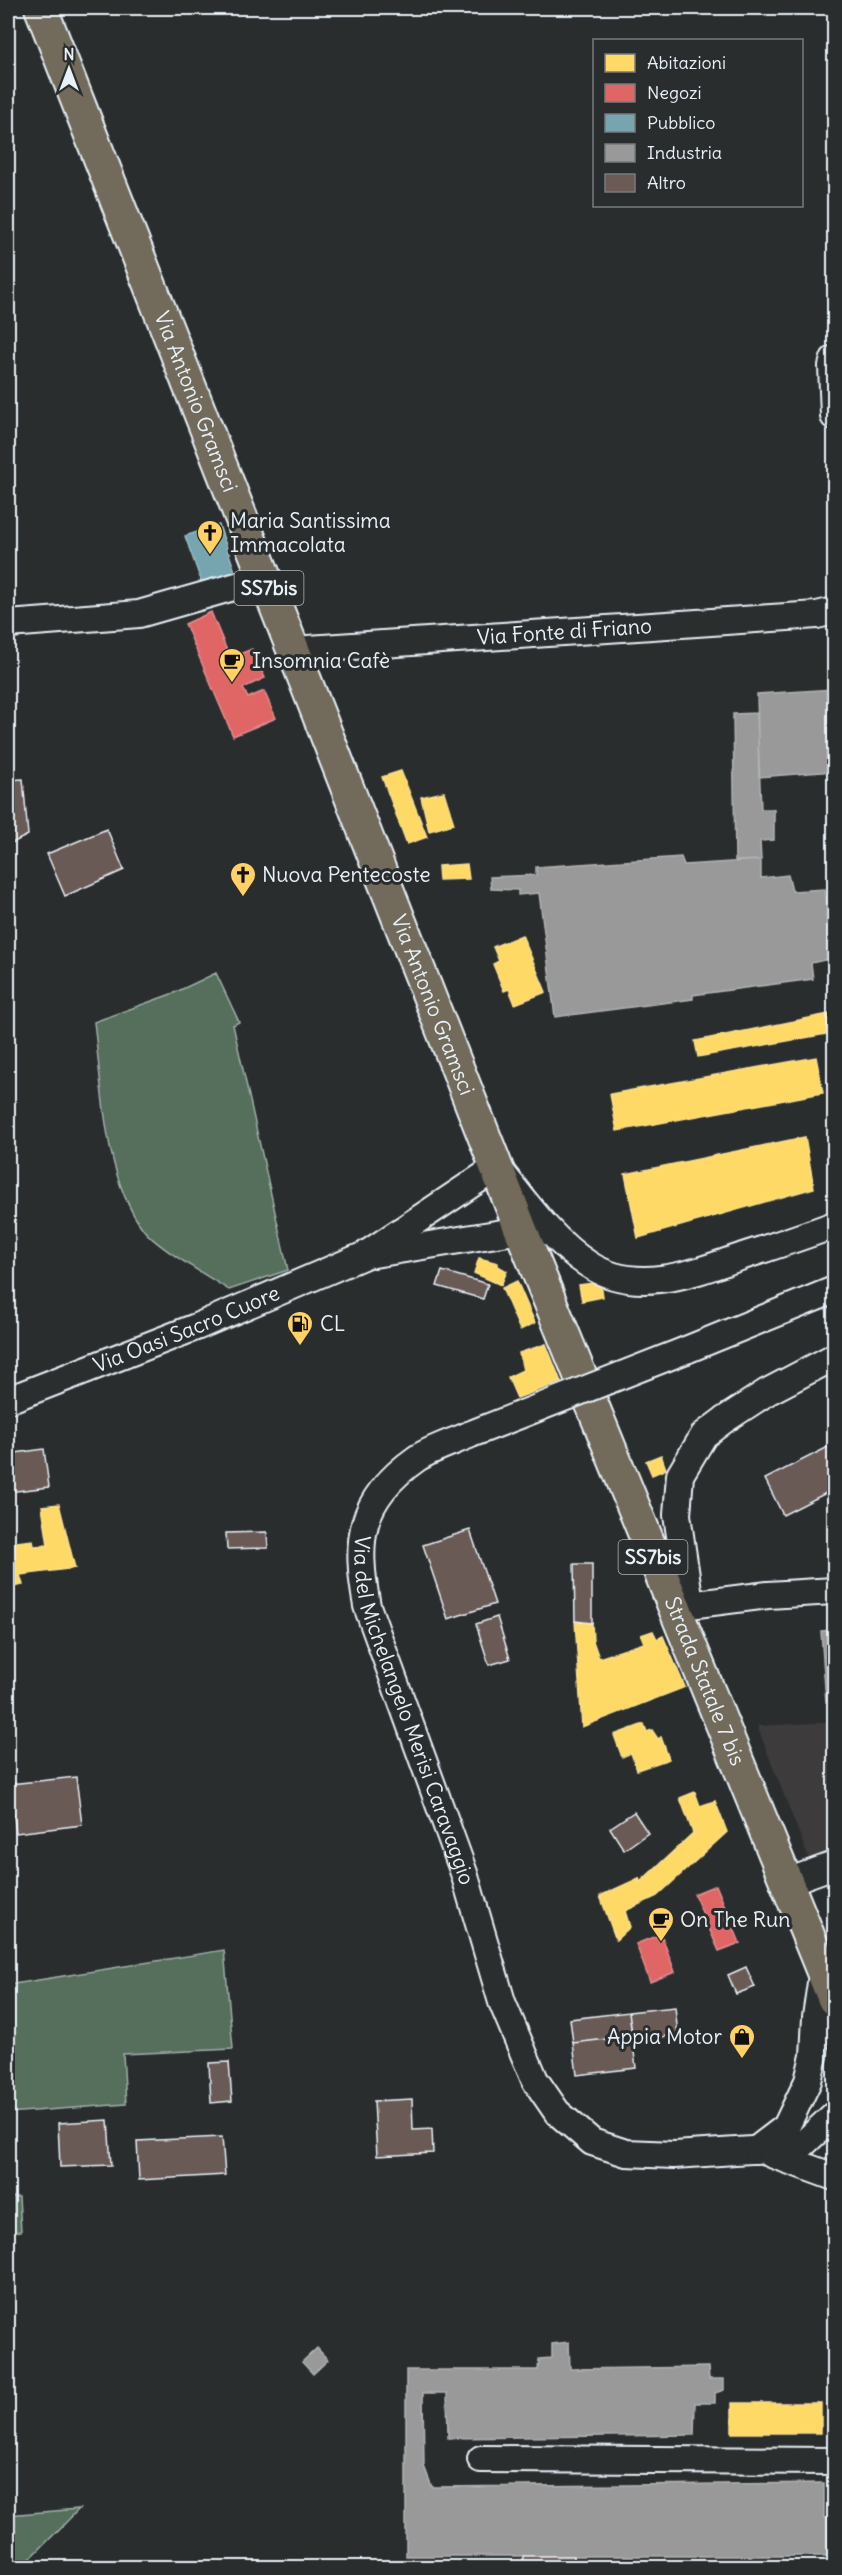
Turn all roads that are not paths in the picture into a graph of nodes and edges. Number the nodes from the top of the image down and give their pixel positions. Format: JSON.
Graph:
{"nodes":[{"id":1,"x":41,"y":8,"type":"edge"},
{"id":2,"x":834,"y":359,"type":"edge"},
{"id":3,"x":834,"y":416,"type":"edge"},
{"id":4,"x":265,"y":578,"type":"junction"},
{"id":5,"x":834,"y":611,"type":"edge"},
{"id":6,"x":8,"y":624,"type":"edge"},
{"id":7,"x":293,"y":650,"type":"junction"},
{"id":8,"x":497,"y":1167,"type":"junction"},
{"id":9,"x":834,"y":1225,"type":"edge"},
{"id":10,"x":521,"y":1230,"type":"junction"},
{"id":11,"x":365,"y":1255,"type":"junction"},
{"id":12,"x":834,"y":1290,"type":"edge"},
{"id":13,"x":834,"y":1357,"type":"edge"},
{"id":14,"x":8,"y":1400,"type":"edge"},
{"id":15,"x":834,"y":1591,"type":"edge"},
{"id":16,"x":674,"y":1607,"type":"junction"},
{"id":17,"x":834,"y":1864,"type":"edge"},
{"id":18,"x":787,"y":1882,"type":"junction"},
{"id":19,"x":823,"y":1969,"type":"junction"},
{"id":20,"x":834,"y":1999,"type":"edge"},
{"id":21,"x":834,"y":2115,"type":"edge"},
{"id":22,"x":756,"y":2150,"type":"junction"},
{"id":23,"x":834,"y":2177,"type":"edge"},
{"id":24,"x":481,"y":2459,"type":"dead end"},
{"id":25,"x":834,"y":2461,"type":"edge"}],
"edges":[{"from":1,"to":4,"type":"main road","name":"Via Antonio Gramsci","number":"SS7bis"},
{"from":2,"to":3,"type":"street"},
{"from":4,"to":6,"type":"street"},
{"from":4,"to":7,"type":"main road","name":"Via Antonio Gramsci","number":"SS7bis"},
{"from":5,"to":7,"type":"street","name":"Via Fonte di Friano"},
{"from":7,"to":8,"type":"main road","name":"Via Antonio Gramsci","number":"SS7bis"},
{"from":8,"to":9,"type":"street"},
{"from":8,"to":10,"type":"main road","name":"Via Antonio Gramsci","number":"SS7bis"},
{"from":8,"to":11,"type":"street","name":"Via Oasi Sacro Cuore"},
{"from":10,"to":11,"type":"street","name":"Via Oasi Sacro Cuore"},
{"from":10,"to":16,"type":"main road","name":"Strada Statale 7 bis","number":"SS7bis"},
{"from":11,"to":14,"type":"street","name":"Via Oasi Sacro Cuore"},
{"from":12,"to":22,"type":"street","name":"Via del Michelangelo Merisi Caravaggio","bridge":true},
{"from":13,"to":16,"type":"street"},
{"from":15,"to":16,"type":"street"},
{"from":16,"to":18,"type":"main road","name":"Strada Statale 7 bis","number":"SS7bis"},
{"from":17,"to":18,"type":"street"},
{"from":18,"to":19,"type":"main road","name":"Strada Statale 7 bis","number":"SS7bis"},
{"from":19,"to":20,"type":"main road","name":"Strada Statale 7 bis","number":"SS7bis"},
{"from":19,"to":22,"type":"street"},
{"from":21,"to":22,"type":"street","name":"Via del Michelangelo Merisi Caravaggio"},
{"from":22,"to":23,"type":"street"},
{"from":24,"to":25,"type":"street"}]}
